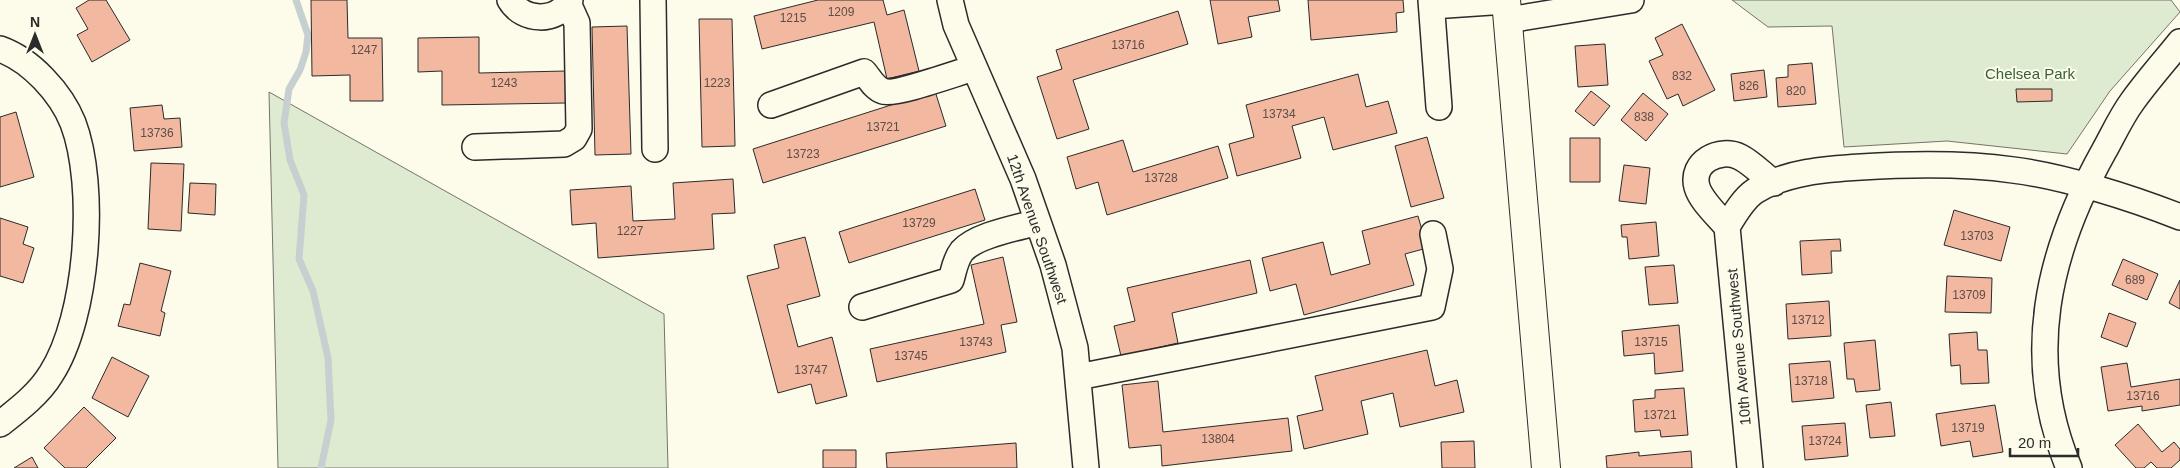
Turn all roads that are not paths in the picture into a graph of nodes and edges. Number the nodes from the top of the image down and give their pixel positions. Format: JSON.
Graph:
{"nodes":[{"id":1,"x":510,"y":0,"type":"edge"},
{"id":2,"x":653,"y":0,"type":"edge"},
{"id":3,"x":950,"y":0,"type":"edge"},
{"id":4,"x":1631,"y":0,"type":"edge"},
{"id":5,"x":569,"y":2,"type":"edge"},
{"id":6,"x":1432,"y":3,"type":"edge"},
{"id":7,"x":1507,"y":7,"type":"edge"},
{"id":8,"x":2180,"y":42,"type":"edge"},
{"id":9,"x":0,"y":50,"type":"edge"},
{"id":10,"x":974,"y":68,"type":"junction"},
{"id":11,"x":771,"y":105,"type":"dead end"},
{"id":12,"x":1439,"y":107,"type":"dead end"},
{"id":13,"x":475,"y":147,"type":"dead end"},
{"id":14,"x":655,"y":149,"type":"dead end"},
{"id":15,"x":1774,"y":183,"type":"junction"},
{"id":16,"x":2084,"y":186,"type":"junction"},
{"id":17,"x":2180,"y":217,"type":"edge"},
{"id":18,"x":1038,"y":222,"type":"junction"},
{"id":19,"x":1727,"y":227,"type":"junction"},
{"id":20,"x":1433,"y":234,"type":"dead end"},
{"id":21,"x":862,"y":307,"type":"dead end"},
{"id":22,"x":1078,"y":377,"type":"junction"},
{"id":23,"x":0,"y":424,"type":"edge"},
{"id":24,"x":1086,"y":468,"type":"edge"},
{"id":25,"x":1546,"y":468,"type":"edge"},
{"id":26,"x":1750,"y":468,"type":"edge"},
{"id":27,"x":2069,"y":468,"type":"edge"}],
"edges":[{"from":1,"to":5,"type":"street"},
{"from":2,"to":14,"type":"street"},
{"from":3,"to":10,"type":"street","name":"12th Avenue Southwest"},
{"from":4,"to":7,"type":"street"},
{"from":5,"to":13,"type":"street"},
{"from":6,"to":7,"type":"street"},
{"from":6,"to":12,"type":"street"},
{"from":7,"to":25,"type":"main road"},
{"from":8,"to":16,"type":"street"},
{"from":9,"to":23,"type":"street"},
{"from":10,"to":11,"type":"street"},
{"from":10,"to":18,"type":"street","name":"12th Avenue Southwest"},
{"from":15,"to":16,"type":"street"},
{"from":15,"to":19,"type":"street"},
{"from":15,"to":19,"type":"street"},
{"from":16,"to":17,"type":"street"},
{"from":16,"to":27,"type":"street"},
{"from":18,"to":21,"type":"street"},
{"from":18,"to":22,"type":"street","name":"12th Avenue Southwest"},
{"from":19,"to":26,"type":"street","name":"10th Avenue Southwest"},
{"from":20,"to":22,"type":"street"},
{"from":22,"to":24,"type":"street","name":"12th Avenue Southwest"}]}
